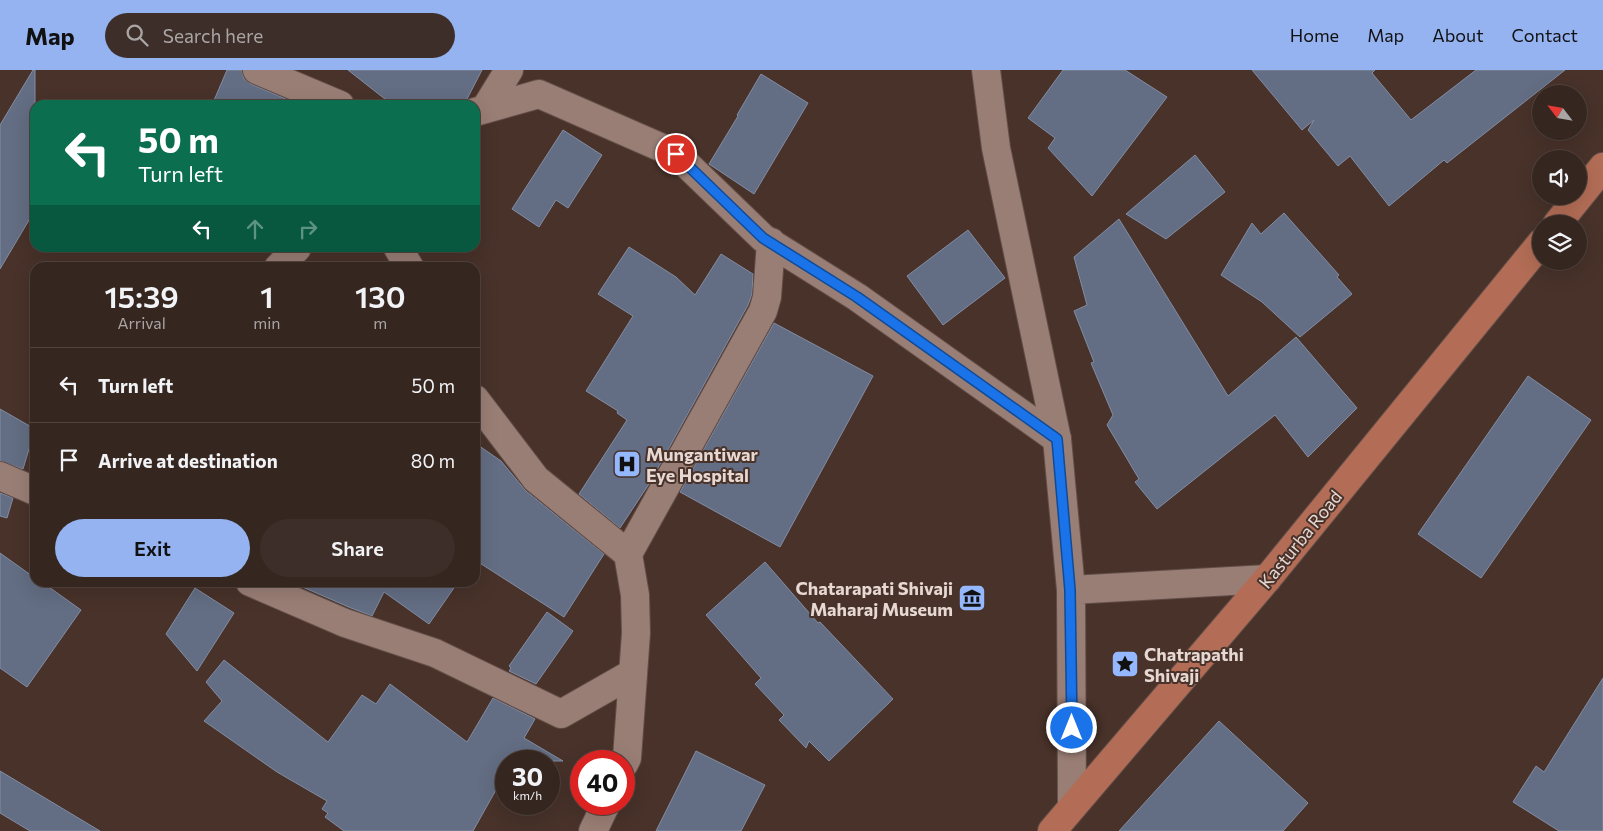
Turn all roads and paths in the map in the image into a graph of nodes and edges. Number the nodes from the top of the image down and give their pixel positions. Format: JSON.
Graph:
{"nodes":[{"id":1,"x":258,"y":70,"type":"edge"},
{"id":2,"x":509,"y":70,"type":"edge"},
{"id":3,"x":986,"y":70,"type":"edge"},
{"id":4,"x":328,"y":100,"type":"edge"},
{"id":5,"x":480,"y":111,"type":"edge"},
{"id":6,"x":1603,"y":167,"type":"edge"},
{"id":7,"x":1564,"y":215,"type":"edge"},
{"id":8,"x":771,"y":242,"type":"junction"},
{"id":9,"x":293,"y":252,"type":"edge"},
{"id":10,"x":1532,"y":254,"type":"edge"},
{"id":11,"x":284,"y":262,"type":"edge"},
{"id":12,"x":480,"y":406,"type":"edge"},
{"id":13,"x":1057,"y":439,"type":"junction"},
{"id":14,"x":0,"y":476,"type":"edge"},
{"id":15,"x":30,"y":489,"type":"edge"},
{"id":16,"x":628,"y":554,"type":"junction"},
{"id":17,"x":1268,"y":579,"type":"junction"},
{"id":18,"x":262,"y":587,"type":"edge"},
{"id":19,"x":1070,"y":590,"type":"junction"},
{"id":20,"x":633,"y":673,"type":"junction"},
{"id":21,"x":628,"y":750,"type":"edge"},
{"id":22,"x":1072,"y":807,"type":"junction"},
{"id":23,"x":601,"y":815,"type":"edge"},
{"id":24,"x":593,"y":831,"type":"edge"},
{"id":25,"x":1052,"y":831,"type":"edge"}],
"edges":[{"from":1,"to":4,"type":"street"},
{"from":2,"to":5,"type":"street"},
{"from":3,"to":13,"type":"street"},
{"from":5,"to":8,"type":"street"},
{"from":6,"to":7,"type":"main road"},
{"from":8,"to":13,"type":"street"},
{"from":8,"to":16,"type":"street"},
{"from":9,"to":11,"type":"street"},
{"from":10,"to":17,"type":"main road","name":"Kasturba Road"},
{"from":12,"to":16,"type":"street"},
{"from":13,"to":19,"type":"street"},
{"from":14,"to":15,"type":"street"},
{"from":16,"to":20,"type":"street"},
{"from":17,"to":19,"type":"street"},
{"from":17,"to":22,"type":"main road","name":"Kasturba Road"},
{"from":18,"to":20,"type":"street"},
{"from":19,"to":22,"type":"street"},
{"from":20,"to":21,"type":"street"},
{"from":22,"to":25,"type":"main road","name":"Kasturba Road"},
{"from":23,"to":24,"type":"street"}]}
